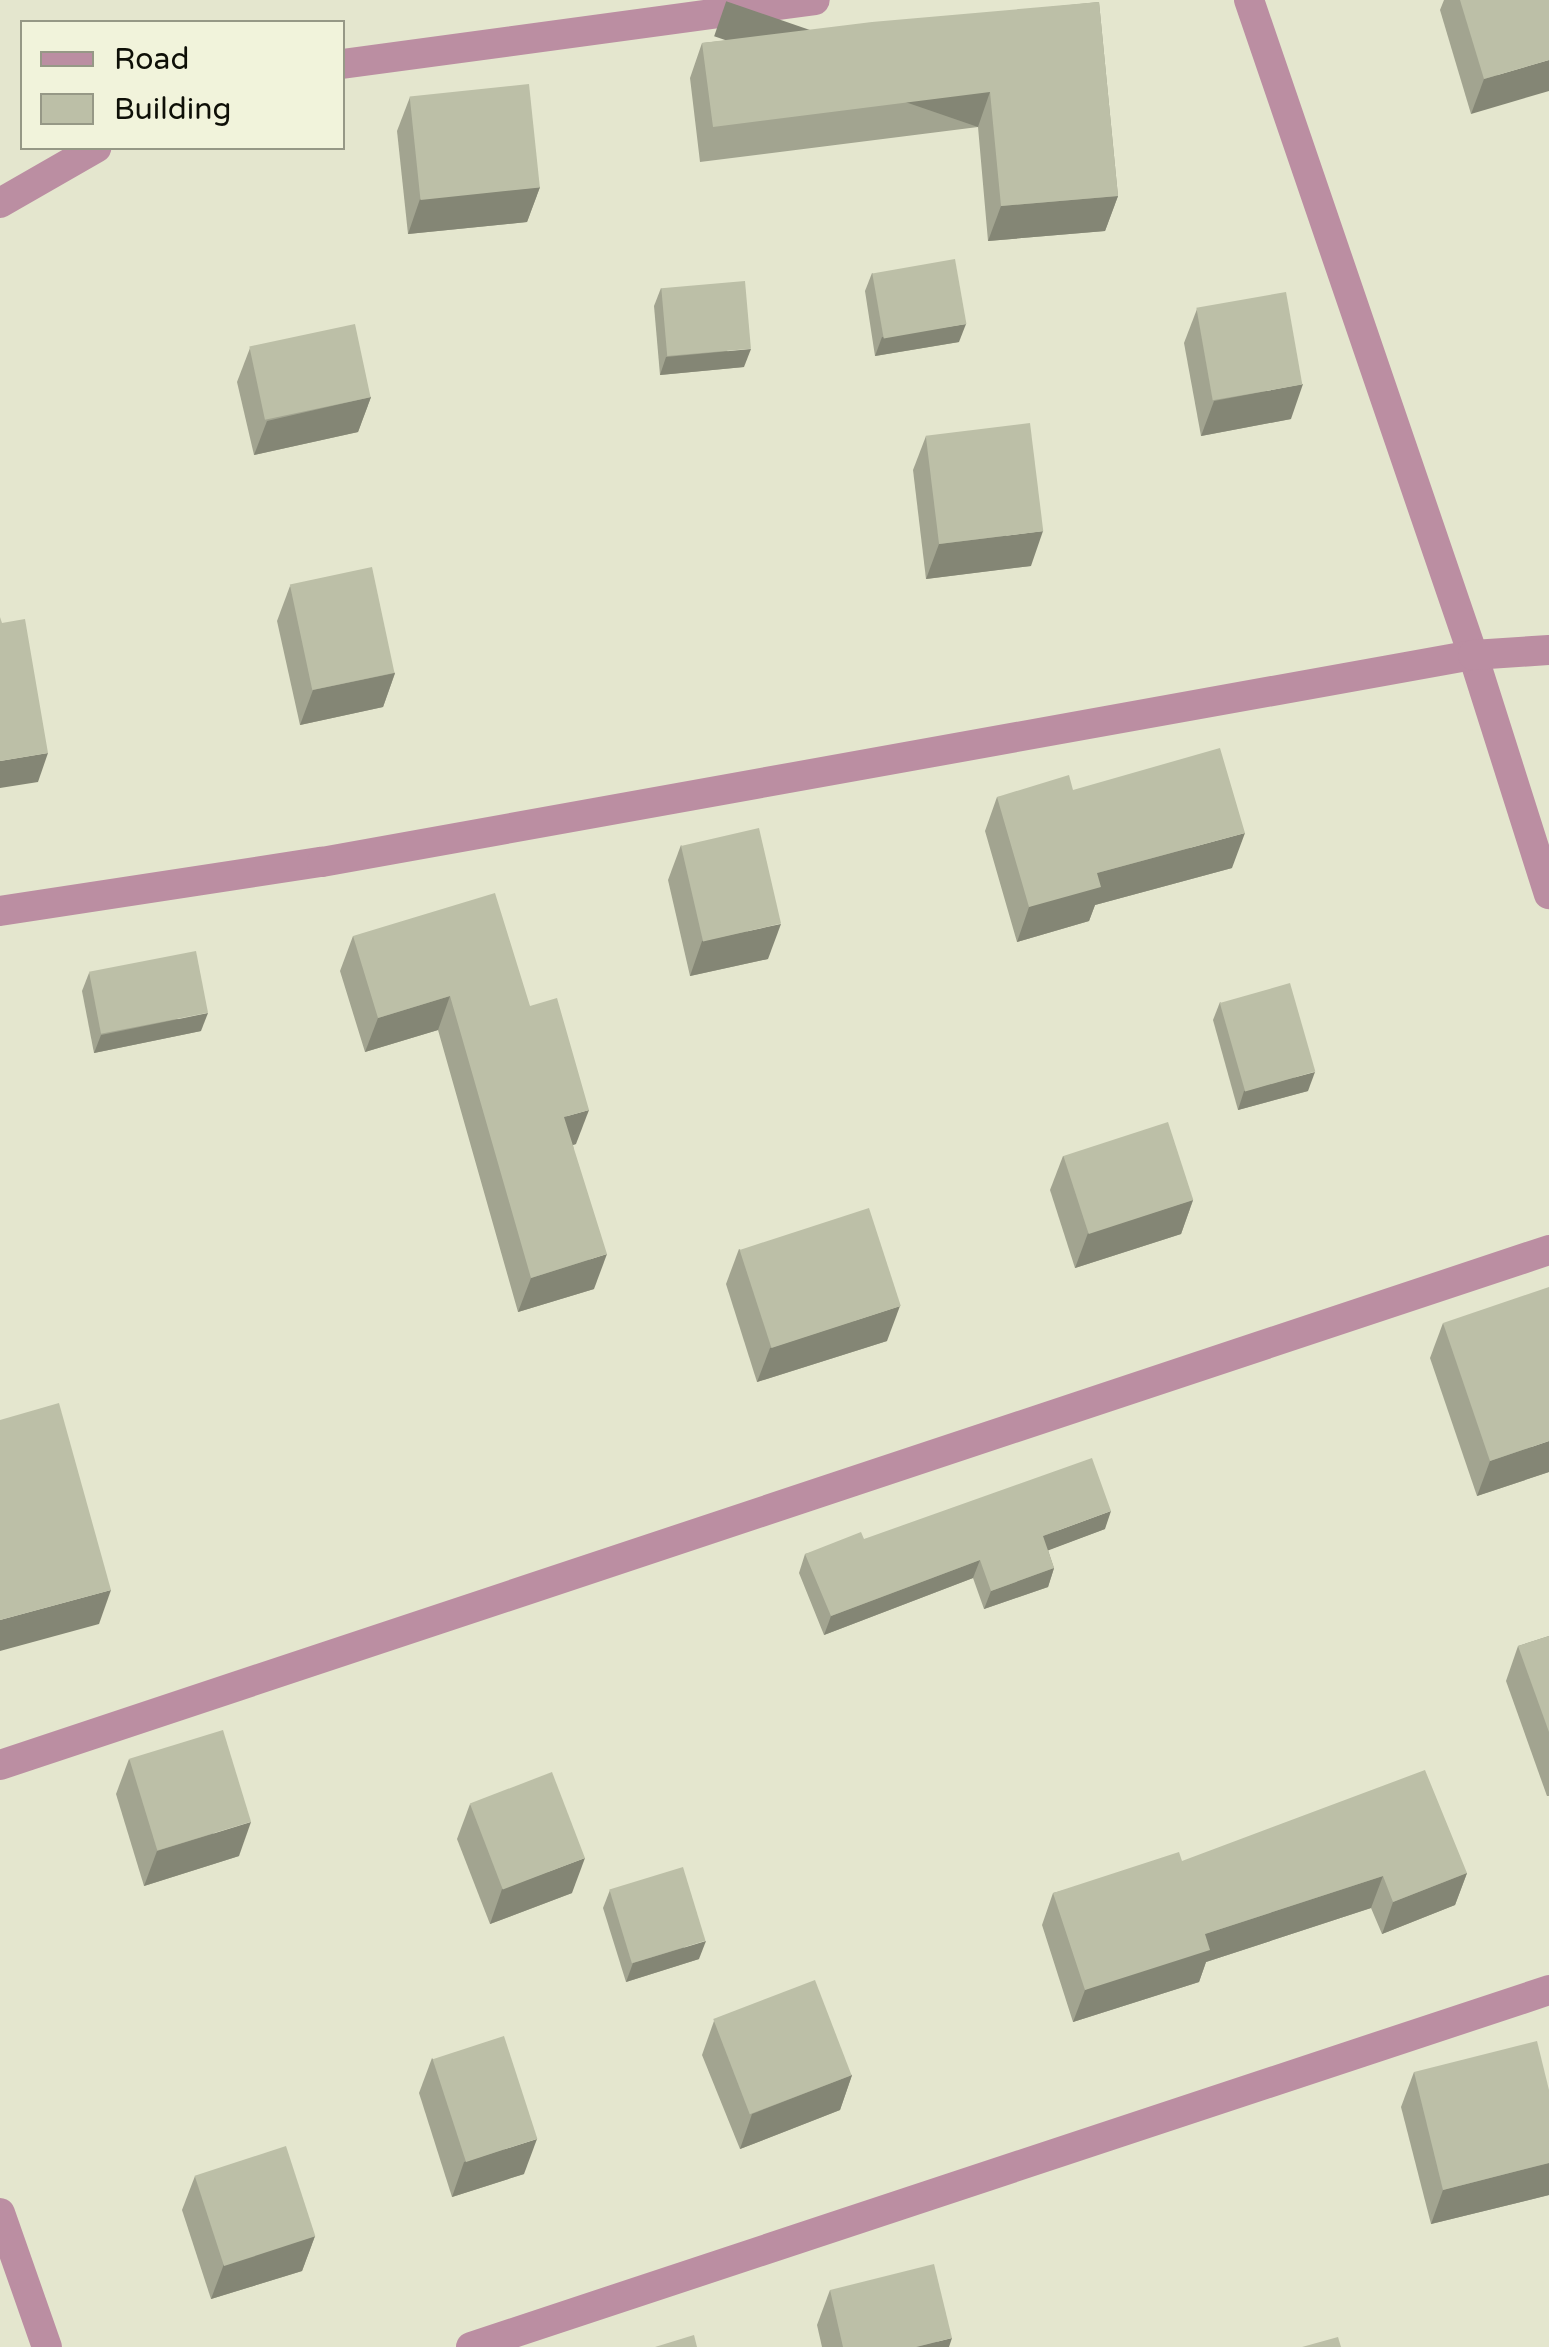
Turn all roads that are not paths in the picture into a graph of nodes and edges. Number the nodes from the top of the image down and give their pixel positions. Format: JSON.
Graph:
{"nodes":[{"id":1,"x":815,"y":0,"type":"edge"},
{"id":2,"x":1249,"y":0,"type":"edge"},
{"id":3,"x":345,"y":64,"type":"edge"},
{"id":4,"x":93,"y":150,"type":"edge"},
{"id":5,"x":0,"y":203,"type":"edge"},
{"id":6,"x":1549,"y":650,"type":"edge"},
{"id":7,"x":1473,"y":654,"type":"junction"},
{"id":8,"x":1549,"y":894,"type":"edge"},
{"id":9,"x":0,"y":911,"type":"edge"},
{"id":10,"x":1549,"y":1250,"type":"edge"},
{"id":11,"x":0,"y":1765,"type":"edge"},
{"id":12,"x":1549,"y":1990,"type":"edge"},
{"id":13,"x":0,"y":2214,"type":"edge"},
{"id":14,"x":47,"y":2347,"type":"edge"},
{"id":15,"x":472,"y":2347,"type":"edge"}],
"edges":[{"from":1,"to":3,"type":"street"},
{"from":2,"to":7,"type":"street"},
{"from":4,"to":5,"type":"street"},
{"from":6,"to":7,"type":"street"},
{"from":7,"to":8,"type":"street"},
{"from":7,"to":9,"type":"street"},
{"from":10,"to":11,"type":"street"},
{"from":12,"to":15,"type":"street"},
{"from":13,"to":14,"type":"street"}]}
